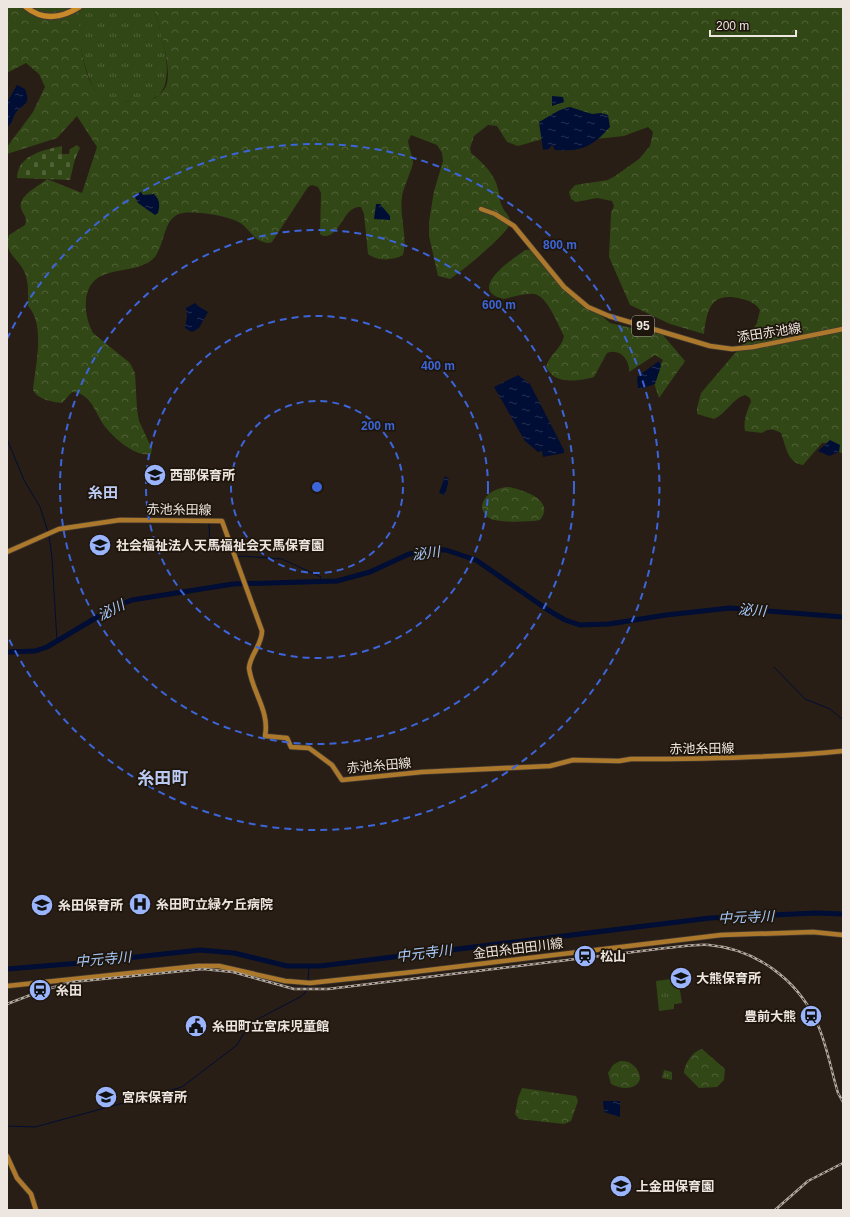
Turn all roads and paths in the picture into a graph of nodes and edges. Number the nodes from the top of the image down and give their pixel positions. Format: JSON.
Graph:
{"nodes":[{"id":1,"x":26,"y":7,"type":"edge"},
{"id":2,"x":80,"y":7,"type":"edge"},
{"id":3,"x":482,"y":209,"type":"dead end"},
{"id":4,"x":843,"y":329,"type":"edge"},
{"id":5,"x":7,"y":552,"type":"edge"},
{"id":6,"x":843,"y":751,"type":"edge"},
{"id":7,"x":843,"y":935,"type":"edge"},
{"id":8,"x":7,"y":986,"type":"edge"},
{"id":9,"x":7,"y":1156,"type":"edge"},
{"id":10,"x":36,"y":1210,"type":"edge"}],
"edges":[{"from":1,"to":2,"type":"highway"},
{"from":3,"to":4,"type":"main road","name":"添田赤池線","number":"95"},
{"from":5,"to":6,"type":"main road","name":"赤池糸田線"},
{"from":7,"to":8,"type":"main road","name":"金田糸田田川線"},
{"from":9,"to":10,"type":"main road"}]}
